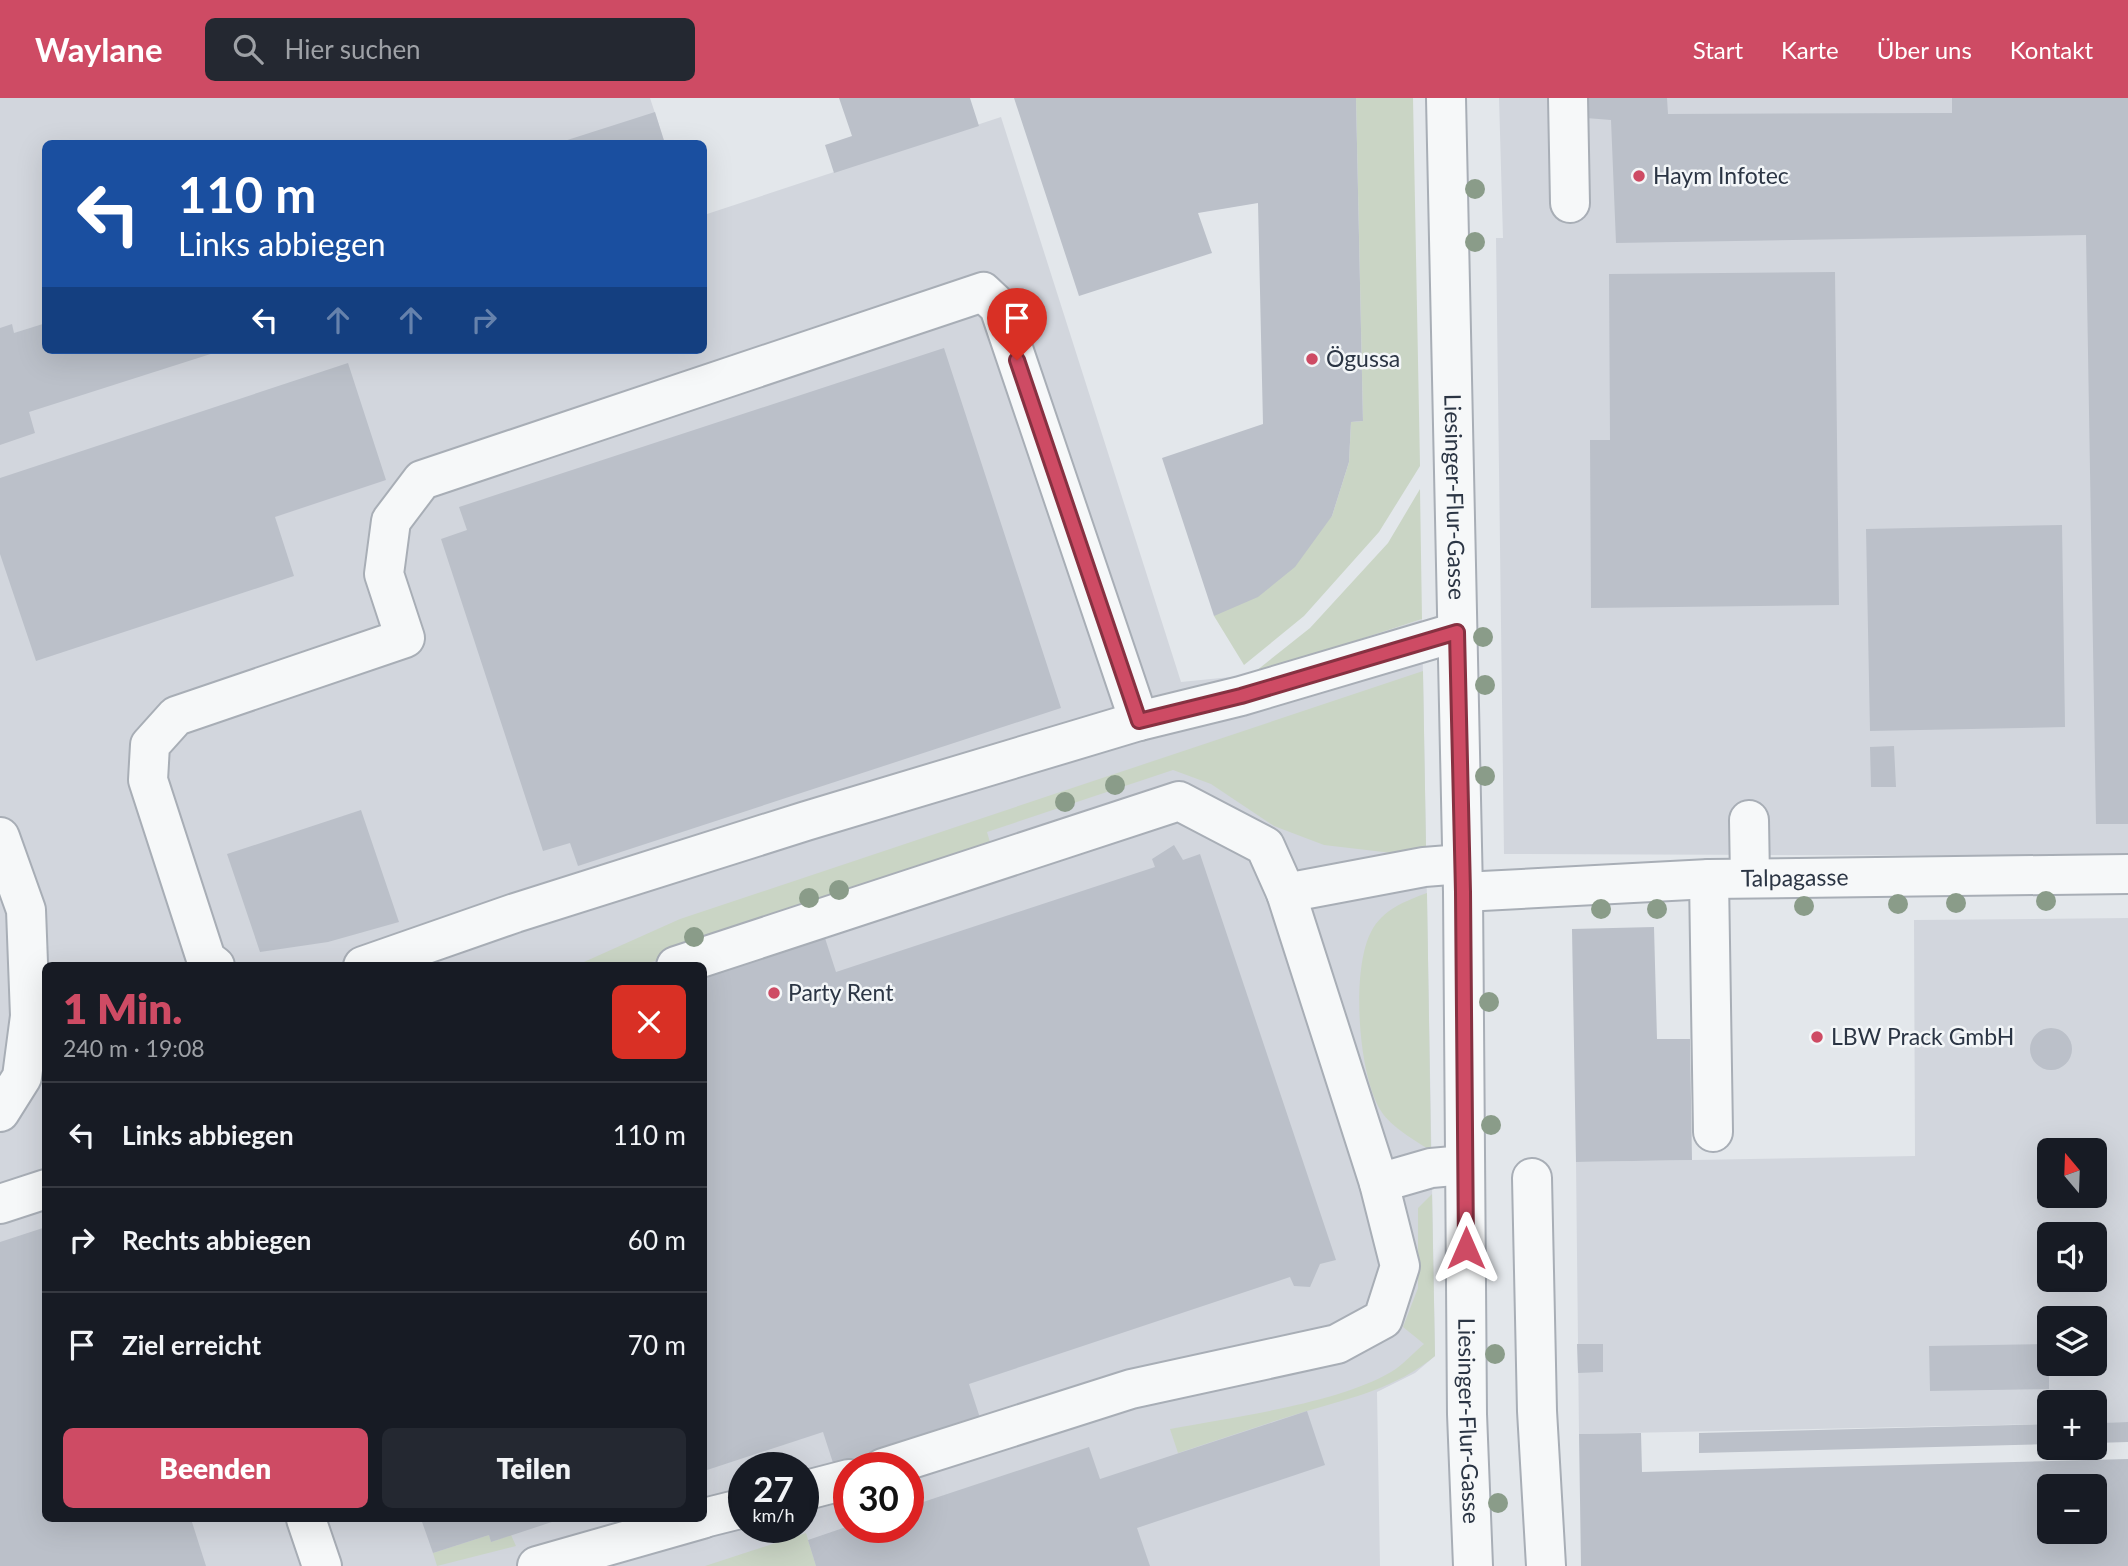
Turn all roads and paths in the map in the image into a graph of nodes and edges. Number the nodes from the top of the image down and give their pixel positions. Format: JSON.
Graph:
{"nodes":[{"id":1,"x":1446,"y":98,"type":"edge"},
{"id":2,"x":1568,"y":98,"type":"edge"},
{"id":3,"x":1570,"y":203,"type":"dead end"},
{"id":4,"x":1457,"y":632,"type":"junction"},
{"id":5,"x":1139,"y":721,"type":"junction"},
{"id":6,"x":1749,"y":820,"type":"dead end"},
{"id":7,"x":0,"y":837,"type":"edge"},
{"id":8,"x":2128,"y":874,"type":"edge"},
{"id":9,"x":1463,"y":878,"type":"junction"},
{"id":10,"x":1750,"y":878,"type":"junction"},
{"id":11,"x":1709,"y":879,"type":"junction"},
{"id":12,"x":1286,"y":893,"type":"junction"},
{"id":13,"x":210,"y":962,"type":"edge"},
{"id":14,"x":374,"y":962,"type":"edge"},
{"id":15,"x":688,"y":962,"type":"edge"},
{"id":16,"x":0,"y":1112,"type":"edge"},
{"id":17,"x":1713,"y":1132,"type":"dead end"},
{"id":18,"x":1465,"y":1165,"type":"junction"},
{"id":19,"x":1532,"y":1178,"type":"dead end"},
{"id":20,"x":1379,"y":1183,"type":"junction"},
{"id":21,"x":42,"y":1190,"type":"edge"},
{"id":22,"x":0,"y":1204,"type":"edge"},
{"id":23,"x":924,"y":1455,"type":"edge"},
{"id":24,"x":728,"y":1512,"type":"edge"},
{"id":25,"x":707,"y":1518,"type":"edge"},
{"id":26,"x":307,"y":1522,"type":"edge"},
{"id":27,"x":692,"y":1522,"type":"edge"},
{"id":28,"x":322,"y":1566,"type":"edge"},
{"id":29,"x":537,"y":1566,"type":"edge"},
{"id":30,"x":1473,"y":1566,"type":"edge"},
{"id":31,"x":1546,"y":1566,"type":"edge"}],
"edges":[{"from":1,"to":4,"type":"street","name":"Liesinger-Flur-Gasse"},
{"from":2,"to":3,"type":"street"},
{"from":4,"to":5,"type":"street"},
{"from":4,"to":9,"type":"street","name":"Liesinger-Flur-Gasse"},
{"from":5,"to":13,"type":"street"},
{"from":5,"to":14,"type":"street"},
{"from":6,"to":10,"type":"street"},
{"from":7,"to":16,"type":"street"},
{"from":8,"to":10,"type":"street","name":"Talpagasse"},
{"from":9,"to":11,"type":"street","name":"Talpagasse"},
{"from":9,"to":12,"type":"street","name":"Talpagasse"},
{"from":9,"to":18,"type":"street","name":"Liesinger-Flur-Gasse"},
{"from":10,"to":11,"type":"street","name":"Talpagasse"},
{"from":11,"to":17,"type":"street"},
{"from":12,"to":15,"type":"street"},
{"from":12,"to":20,"type":"street"},
{"from":18,"to":20,"type":"street"},
{"from":18,"to":30,"type":"street","name":"Liesinger-Flur-Gasse"},
{"from":19,"to":31,"type":"street"},
{"from":20,"to":23,"type":"street"},
{"from":21,"to":22,"type":"street"},
{"from":24,"to":25,"type":"street"},
{"from":26,"to":28,"type":"street"},
{"from":27,"to":29,"type":"street"}]}
